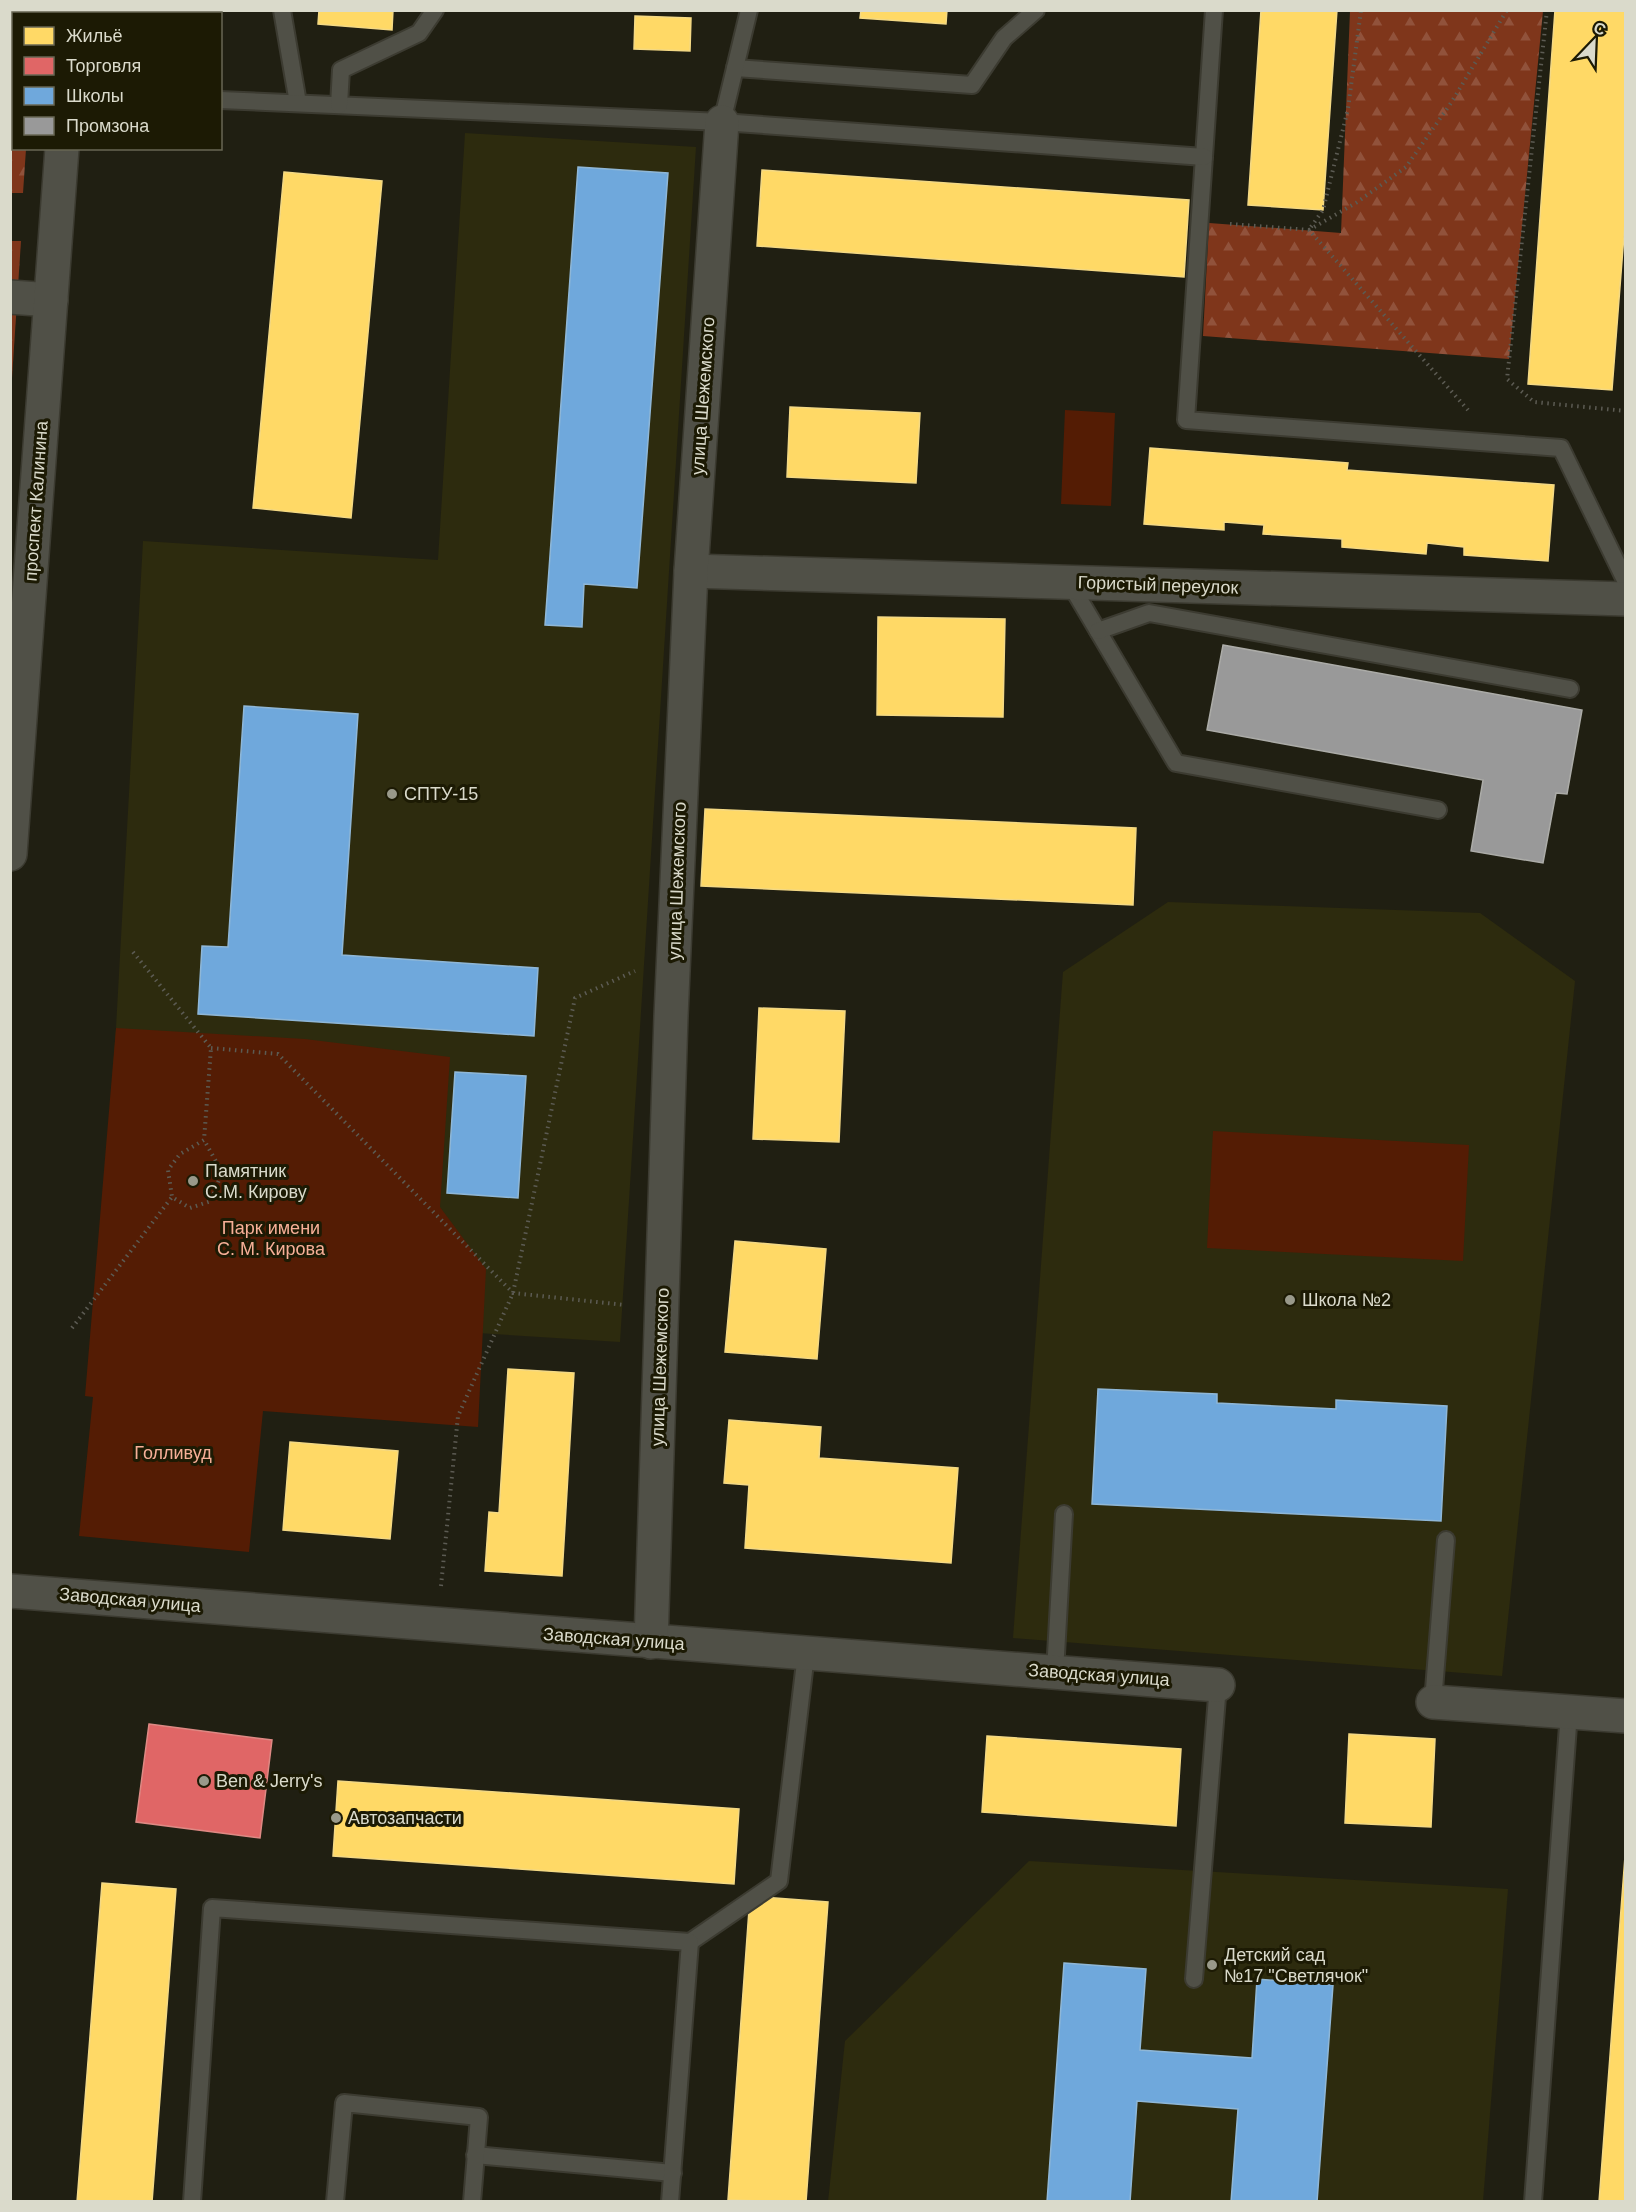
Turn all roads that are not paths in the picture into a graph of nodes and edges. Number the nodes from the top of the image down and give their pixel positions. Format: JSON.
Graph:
{"nodes":[{"id":1,"x":282,"y":10,"type":"edge"},
{"id":2,"x":435,"y":10,"type":"edge"},
{"id":3,"x":1036,"y":10,"type":"edge"},
{"id":4,"x":1214,"y":10,"type":"edge"},
{"id":5,"x":746,"y":14,"type":"edge"},
{"id":6,"x":735,"y":68,"type":"junction"},
{"id":7,"x":222,"y":100,"type":"edge"},
{"id":8,"x":298,"y":103,"type":"junction"},
{"id":9,"x":339,"y":105,"type":"junction"},
{"id":10,"x":722,"y":122,"type":"junction"},
{"id":11,"x":62,"y":150,"type":"edge"},
{"id":12,"x":1204,"y":157,"type":"junction"},
{"id":13,"x":10,"y":297,"type":"edge"},
{"id":14,"x":51,"y":300,"type":"junction"},
{"id":15,"x":691,"y":571,"type":"junction"},
{"id":16,"x":1069,"y":582,"type":"junction"},
{"id":17,"x":1626,"y":582,"type":"edge"},
{"id":18,"x":1626,"y":598,"type":"edge"},
{"id":19,"x":1098,"y":632,"type":"junction"},
{"id":20,"x":1570,"y":689,"type":"dead end"},
{"id":21,"x":1438,"y":810,"type":"dead end"},
{"id":22,"x":10,"y":854,"type":"edge"},
{"id":23,"x":1064,"y":1514,"type":"dead end"},
{"id":24,"x":1446,"y":1540,"type":"dead end"},
{"id":25,"x":10,"y":1591,"type":"edge"},
{"id":26,"x":651,"y":1642,"type":"junction"},
{"id":27,"x":806,"y":1653,"type":"junction"},
{"id":28,"x":1055,"y":1672,"type":"junction"},
{"id":29,"x":1218,"y":1684,"type":"joint"},
{"id":30,"x":1433,"y":1702,"type":"joint"},
{"id":31,"x":1569,"y":1712,"type":"junction"},
{"id":32,"x":1626,"y":1716,"type":"edge"},
{"id":33,"x":690,"y":1942,"type":"junction"},
{"id":34,"x":1194,"y":1979,"type":"dead end"},
{"id":35,"x":475,"y":2155,"type":"junction"},
{"id":36,"x":673,"y":2173,"type":"junction"},
{"id":37,"x":192,"y":2202,"type":"edge"},
{"id":38,"x":335,"y":2202,"type":"edge"},
{"id":39,"x":472,"y":2202,"type":"edge"},
{"id":40,"x":670,"y":2202,"type":"edge"},
{"id":41,"x":1533,"y":2202,"type":"edge"}],
"edges":[{"from":1,"to":8,"type":"lane"},
{"from":2,"to":9,"type":"lane"},
{"from":3,"to":6,"type":"lane"},
{"from":4,"to":12,"type":"lane"},
{"from":5,"to":6,"type":"lane"},
{"from":6,"to":10,"type":"lane"},
{"from":7,"to":8,"type":"lane"},
{"from":8,"to":9,"type":"lane"},
{"from":9,"to":10,"type":"lane"},
{"from":10,"to":12,"type":"lane"},
{"from":10,"to":15,"type":"street","name":"улица Шежемского"},
{"from":11,"to":14,"type":"street","name":"проспект Калинина"},
{"from":12,"to":17,"type":"lane"},
{"from":13,"to":14,"type":"street"},
{"from":14,"to":22,"type":"street","name":"проспект Калинина"},
{"from":15,"to":16,"type":"street","name":"Гористый переулок"},
{"from":15,"to":26,"type":"street","name":"улица Шежемского"},
{"from":16,"to":18,"type":"street","name":"Гористый переулок"},
{"from":16,"to":19,"type":"lane"},
{"from":19,"to":20,"type":"lane"},
{"from":19,"to":21,"type":"lane"},
{"from":23,"to":28,"type":"lane"},
{"from":24,"to":30,"type":"lane"},
{"from":25,"to":26,"type":"street","name":"Заводская улица"},
{"from":26,"to":27,"type":"street","name":"Заводская улица"},
{"from":27,"to":28,"type":"street","name":"Заводская улица"},
{"from":27,"to":33,"type":"lane"},
{"from":28,"to":29,"type":"street","name":"Заводская улица"},
{"from":29,"to":34,"type":"lane"},
{"from":30,"to":31,"type":"street"},
{"from":31,"to":32,"type":"street"},
{"from":31,"to":41,"type":"lane"},
{"from":33,"to":36,"type":"lane"},
{"from":33,"to":37,"type":"lane"},
{"from":35,"to":36,"type":"lane"},
{"from":35,"to":38,"type":"lane"},
{"from":35,"to":39,"type":"lane"},
{"from":36,"to":40,"type":"lane"}]}
